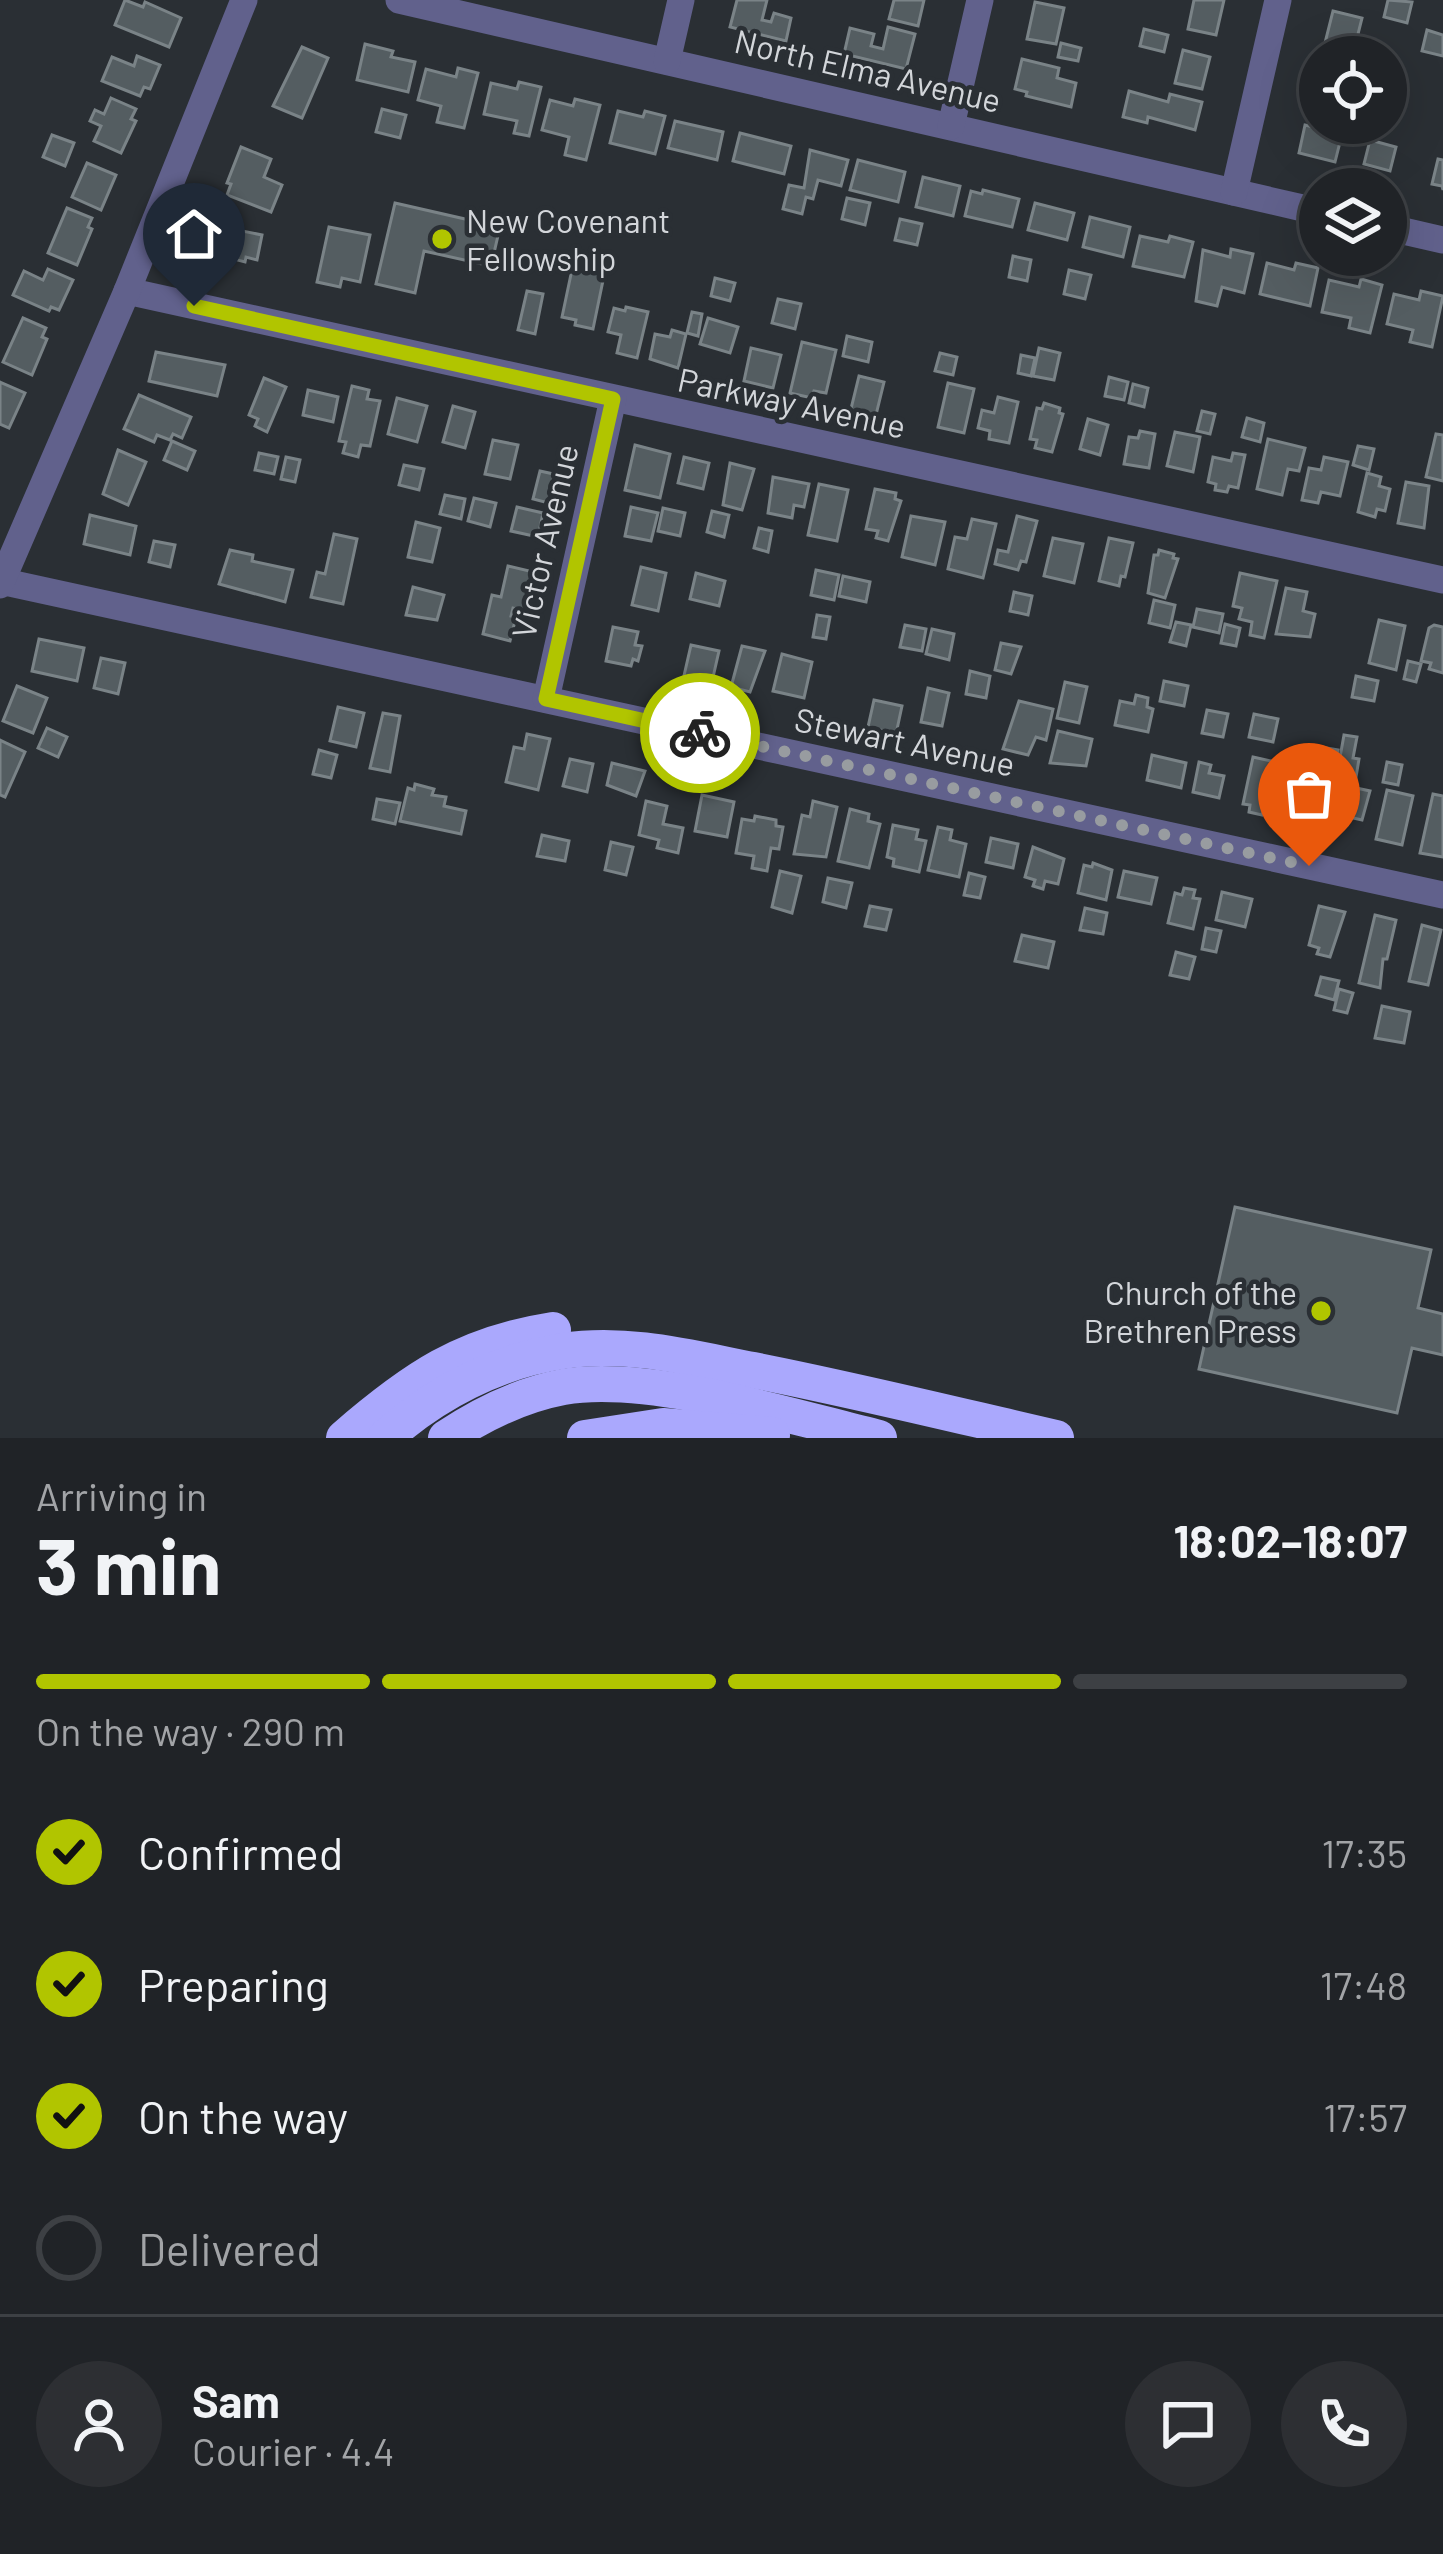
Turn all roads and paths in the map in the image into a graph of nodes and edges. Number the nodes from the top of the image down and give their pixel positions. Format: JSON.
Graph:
{"nodes":[{"id":1,"x":244,"y":0,"type":"edge"},
{"id":2,"x":399,"y":0,"type":"edge"},
{"id":3,"x":681,"y":0,"type":"edge"},
{"id":4,"x":980,"y":0,"type":"edge"},
{"id":5,"x":1279,"y":0,"type":"edge"},
{"id":6,"x":667,"y":61,"type":"junction"},
{"id":7,"x":951,"y":126,"type":"junction"},
{"id":8,"x":1234,"y":191,"type":"junction"},
{"id":9,"x":1299,"y":207,"type":"edge"},
{"id":10,"x":1407,"y":232,"type":"edge"},
{"id":11,"x":1443,"y":240,"type":"edge"},
{"id":12,"x":127,"y":291,"type":"junction"},
{"id":13,"x":613,"y":399,"type":"junction"},
{"id":14,"x":1443,"y":580,"type":"edge"},
{"id":15,"x":0,"y":582,"type":"edge"},
{"id":16,"x":546,"y":699,"type":"junction"},
{"id":17,"x":1443,"y":895,"type":"edge"},
{"id":18,"x":818,"y":1383,"type":"junction"},
{"id":19,"x":344,"y":1438,"type":"edge"},
{"id":20,"x":385,"y":1438,"type":"edge"},
{"id":21,"x":446,"y":1438,"type":"edge"},
{"id":22,"x":585,"y":1438,"type":"edge"},
{"id":23,"x":792,"y":1438,"type":"edge"},
{"id":24,"x":879,"y":1438,"type":"edge"},
{"id":25,"x":1056,"y":1438,"type":"edge"}],
"edges":[{"from":1,"to":12,"type":"street"},
{"from":2,"to":6,"type":"street","name":"North Elma Avenue"},
{"from":3,"to":6,"type":"street"},
{"from":4,"to":7,"type":"street"},
{"from":5,"to":8,"type":"street"},
{"from":6,"to":7,"type":"street","name":"North Elma Avenue"},
{"from":7,"to":8,"type":"street","name":"North Elma Avenue"},
{"from":8,"to":9,"type":"street","name":"North Elma Avenue"},
{"from":10,"to":11,"type":"street"},
{"from":12,"to":13,"type":"street","name":"Parkway Avenue"},
{"from":12,"to":15,"type":"street"},
{"from":13,"to":14,"type":"street","name":"Parkway Avenue"},
{"from":13,"to":16,"type":"street","name":"Victor Avenue"},
{"from":15,"to":16,"type":"street","name":"Stewart Avenue"},
{"from":16,"to":17,"type":"street","name":"Stewart Avenue"},
{"from":18,"to":19,"type":"highway"},
{"from":18,"to":20,"type":"highway"},
{"from":18,"to":25,"type":"highway"},
{"from":21,"to":24,"type":"highway"},
{"from":22,"to":23,"type":"highway"}]}
